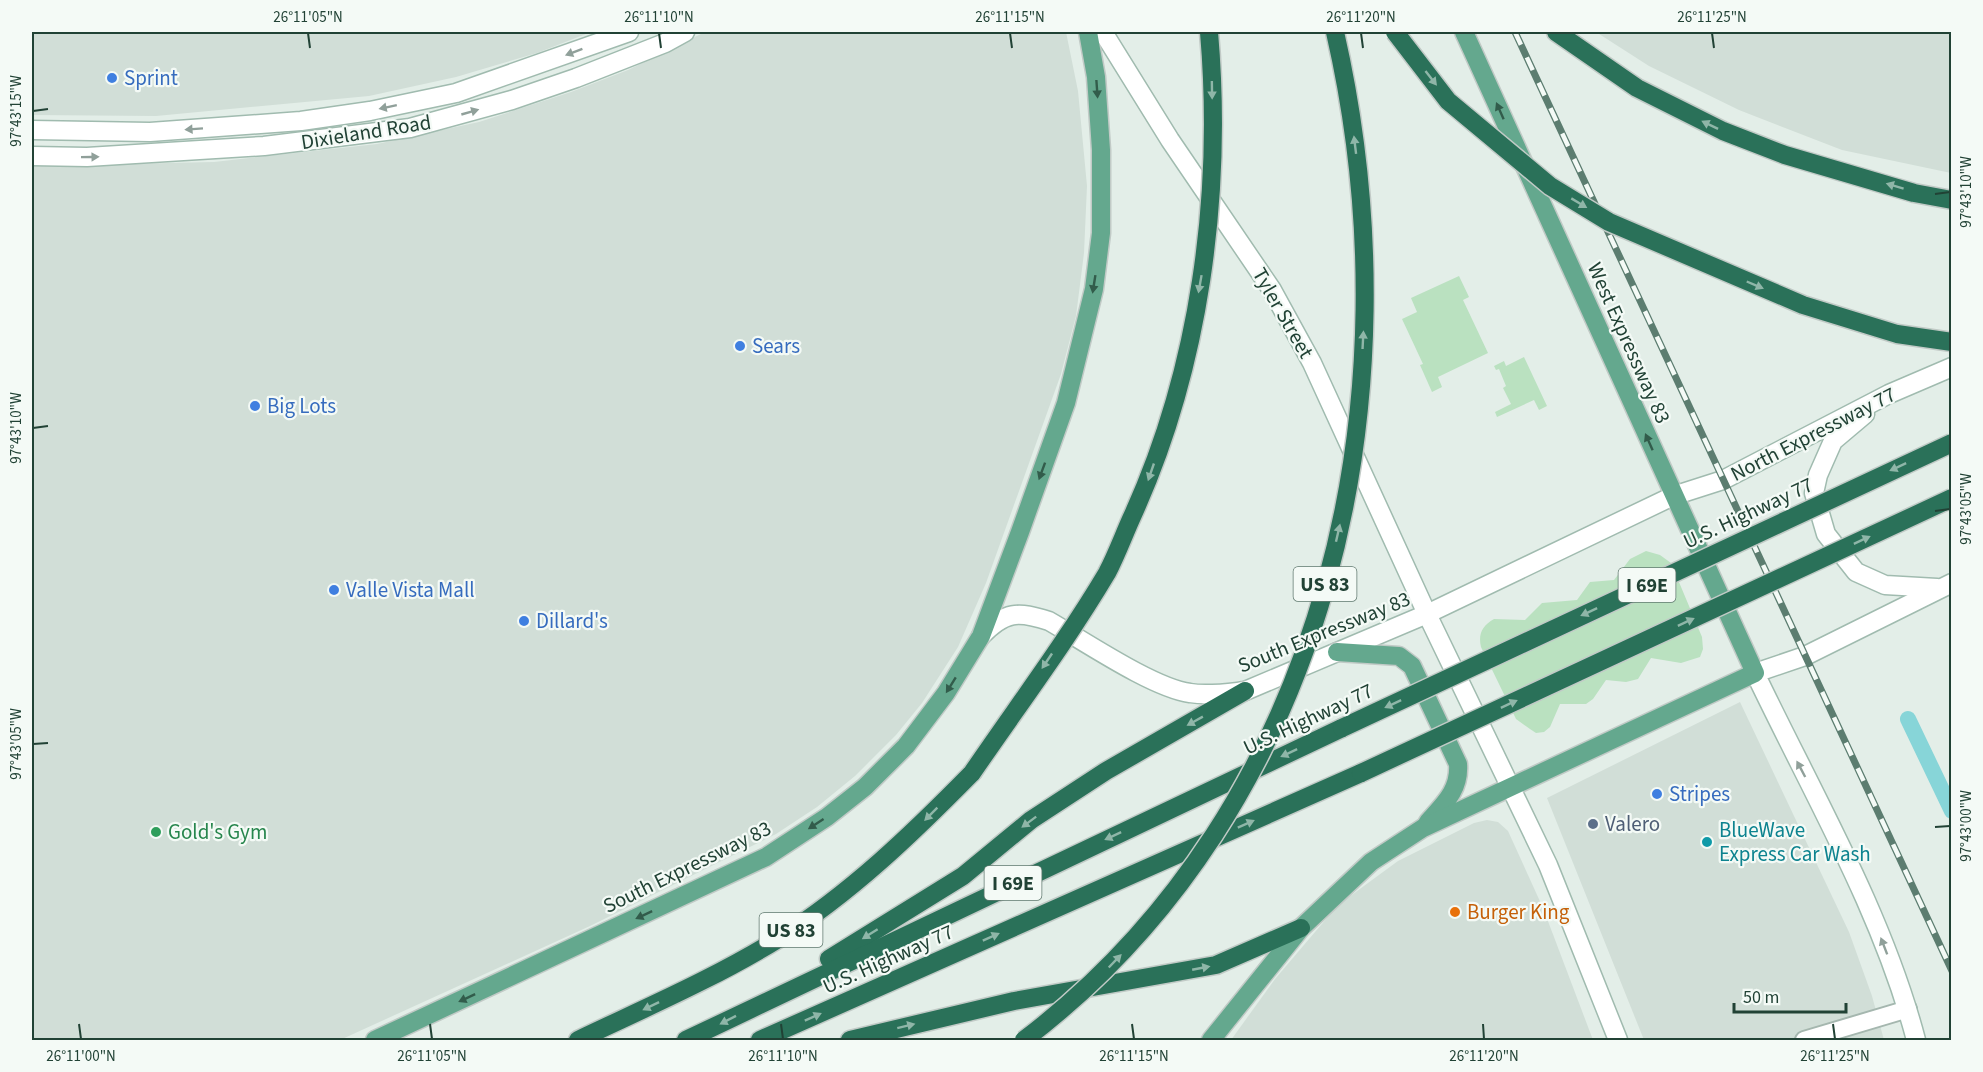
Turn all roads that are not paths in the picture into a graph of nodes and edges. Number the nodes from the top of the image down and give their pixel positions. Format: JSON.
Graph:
{"nodes":[{"id":1,"x":629,"y":32,"type":"edge"},
{"id":2,"x":685,"y":32,"type":"edge"},
{"id":3,"x":1088,"y":32,"type":"edge"},
{"id":4,"x":1103,"y":32,"type":"edge"},
{"id":5,"x":1209,"y":32,"type":"edge"},
{"id":6,"x":1335,"y":32,"type":"edge"},
{"id":7,"x":1395,"y":32,"type":"edge"},
{"id":8,"x":1464,"y":32,"type":"edge"},
{"id":9,"x":1556,"y":32,"type":"edge"},
{"id":10,"x":32,"y":130,"type":"edge"},
{"id":11,"x":32,"y":156,"type":"edge"},
{"id":12,"x":1952,"y":200,"type":"edge"},
{"id":13,"x":1952,"y":342,"type":"edge"},
{"id":14,"x":1952,"y":367,"type":"edge"},
{"id":15,"x":1889,"y":394,"type":"junction"},
{"id":16,"x":1952,"y":443,"type":"edge"},
{"id":17,"x":1673,"y":496,"type":"junction"},
{"id":18,"x":1952,"y":498,"type":"edge"},
{"id":19,"x":1946,"y":585,"type":"edge"},
{"id":20,"x":1427,"y":614,"type":"junction"},
{"id":21,"x":981,"y":636,"type":"junction"},
{"id":22,"x":1337,"y":652,"type":"junction"},
{"id":23,"x":1755,"y":673,"type":"junction"},
{"id":24,"x":1245,"y":691,"type":"junction"},
{"id":25,"x":1511,"y":786,"type":"junction"},
{"id":26,"x":1423,"y":828,"type":"junction"},
{"id":27,"x":1301,"y":928,"type":"junction"},
{"id":28,"x":758,"y":1004,"type":"junction"},
{"id":29,"x":1908,"y":1008,"type":"junction"},
{"id":30,"x":375,"y":1041,"type":"edge"},
{"id":31,"x":578,"y":1041,"type":"edge"},
{"id":32,"x":686,"y":1041,"type":"edge"},
{"id":33,"x":760,"y":1041,"type":"edge"},
{"id":34,"x":850,"y":1041,"type":"edge"},
{"id":35,"x":1024,"y":1041,"type":"edge"},
{"id":36,"x":1211,"y":1041,"type":"edge"},
{"id":37,"x":1618,"y":1041,"type":"edge"},
{"id":38,"x":1804,"y":1041,"type":"edge"},
{"id":39,"x":1916,"y":1041,"type":"edge"}],
"edges":[{"from":1,"to":10,"type":"main road","name":"Dixieland Road","one_way":true},
{"from":11,"to":2,"type":"main road","name":"Dixieland Road","one_way":true},
{"from":3,"to":21,"type":"main road","one_way":true},
{"from":4,"to":20,"type":"main road","name":"Tyler Street"},
{"from":5,"to":31,"type":"highway","number":"US 83","one_way":true,"bridge":true},
{"from":35,"to":6,"type":"highway","number":"US 83","one_way":true,"bridge":true},
{"from":7,"to":13,"type":"highway","one_way":true,"bridge":true},
{"from":17,"to":8,"type":"main road","name":"West Expressway 83","one_way":true},
{"from":12,"to":9,"type":"highway","one_way":true},
{"from":14,"to":15,"type":"main road","name":"North Expressway 77"},
{"from":15,"to":17,"type":"main road","name":"North Expressway 77"},
{"from":15,"to":19,"type":"main road"},
{"from":16,"to":28,"type":"highway","name":"U.S. Highway 77","number":"I 69E","one_way":true,"bridge":true},
{"from":17,"to":20,"type":"main road","name":"South Expressway 83"},
{"from":17,"to":23,"type":"main road","name":"West Expressway 83"},
{"from":33,"to":18,"type":"highway","name":"U.S. Highway 77","number":"I 69E","one_way":true,"bridge":true},
{"from":19,"to":23,"type":"main road"},
{"from":20,"to":22,"type":"main road","name":"South Expressway 83"},
{"from":20,"to":25,"type":"main road","name":"Tyler Street"},
{"from":21,"to":24,"type":"main road","name":"South Expressway 83"},
{"from":21,"to":30,"type":"main road","name":"South Expressway 83","one_way":true},
{"from":22,"to":24,"type":"main road","name":"South Expressway 83"},
{"from":22,"to":26,"type":"main road"},
{"from":23,"to":25,"type":"main road"},
{"from":29,"to":23,"type":"main road","one_way":true},
{"from":24,"to":28,"type":"highway","one_way":true},
{"from":25,"to":26,"type":"main road"},
{"from":25,"to":37,"type":"main road","name":"Tyler Street"},
{"from":26,"to":27,"type":"main road"},
{"from":34,"to":27,"type":"highway","one_way":true},
{"from":27,"to":36,"type":"main road"},
{"from":28,"to":32,"type":"highway","name":"U.S. Highway 77","number":"I 69E","one_way":true},
{"from":29,"to":38,"type":"street"},
{"from":29,"to":39,"type":"main road"}]}
